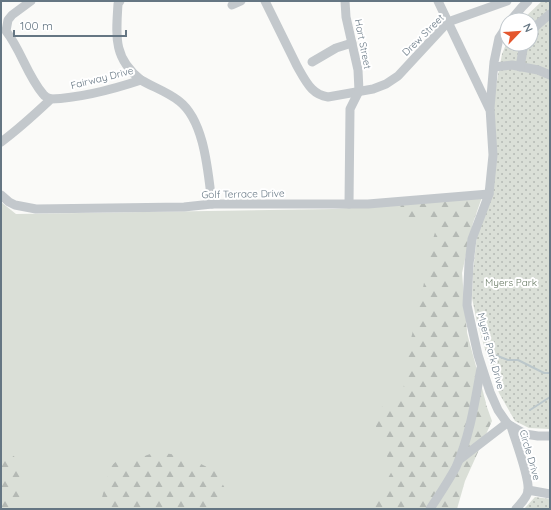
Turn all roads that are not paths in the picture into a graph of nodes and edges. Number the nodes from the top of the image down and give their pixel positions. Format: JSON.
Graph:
{"nodes":[{"id":1,"x":31,"y":1,"type":"edge"},
{"id":2,"x":120,"y":1,"type":"edge"},
{"id":3,"x":241,"y":1,"type":"edge"},
{"id":4,"x":265,"y":1,"type":"edge"},
{"id":5,"x":345,"y":1,"type":"edge"},
{"id":6,"x":438,"y":1,"type":"edge"},
{"id":7,"x":507,"y":1,"type":"edge"},
{"id":8,"x":528,"y":1,"type":"edge"},
{"id":9,"x":232,"y":5,"type":"dead end"},
{"id":10,"x":517,"y":12,"type":"edge"},
{"id":11,"x":550,"y":14,"type":"edge"},
{"id":12,"x":448,"y":22,"type":"junction"},
{"id":13,"x":539,"y":23,"type":"edge"},
{"id":14,"x":3,"y":29,"type":"edge"},
{"id":15,"x":499,"y":38,"type":"edge"},
{"id":16,"x":352,"y":43,"type":"junction"},
{"id":17,"x":523,"y":52,"type":"edge"},
{"id":18,"x":312,"y":62,"type":"dead end"},
{"id":19,"x":494,"y":67,"type":"junction"},
{"id":20,"x":520,"y":67,"type":"junction"},
{"id":21,"x":550,"y":75,"type":"edge"},
{"id":22,"x":141,"y":80,"type":"junction"},
{"id":23,"x":359,"y":91,"type":"junction"},
{"id":24,"x":51,"y":99,"type":"junction"},
{"id":25,"x":490,"y":108,"type":"junction"},
{"id":26,"x":1,"y":142,"type":"edge"},
{"id":27,"x":489,"y":194,"type":"junction"},
{"id":28,"x":1,"y":196,"type":"edge"},
{"id":29,"x":212,"y":204,"type":"junction"},
{"id":30,"x":349,"y":204,"type":"junction"},
{"id":31,"x":481,"y":365,"type":"junction"},
{"id":32,"x":509,"y":425,"type":"junction"},
{"id":33,"x":550,"y":436,"type":"edge"},
{"id":34,"x":458,"y":461,"type":"junction"},
{"id":35,"x":528,"y":490,"type":"junction"},
{"id":36,"x":550,"y":494,"type":"edge"},
{"id":37,"x":430,"y":509,"type":"edge"},
{"id":38,"x":516,"y":509,"type":"edge"}],
"edges":[{"from":1,"to":14,"type":"street"},
{"from":2,"to":22,"type":"street"},
{"from":3,"to":9,"type":"street"},
{"from":4,"to":23,"type":"street","name":"Drew Street"},
{"from":5,"to":16,"type":"street","name":"Hart Street"},
{"from":6,"to":12,"type":"street"},
{"from":7,"to":12,"type":"street","name":"Drew Street"},
{"from":8,"to":10,"type":"street"},
{"from":11,"to":13,"type":"street"},
{"from":12,"to":23,"type":"street","name":"Drew Street"},
{"from":12,"to":25,"type":"street"},
{"from":14,"to":24,"type":"street"},
{"from":15,"to":19,"type":"street","name":"Myers Park Drive"},
{"from":16,"to":18,"type":"street"},
{"from":16,"to":23,"type":"street","name":"Hart Street"},
{"from":17,"to":20,"type":"street"},
{"from":19,"to":20,"type":"street"},
{"from":19,"to":25,"type":"street","name":"Myers Park Drive"},
{"from":20,"to":21,"type":"street"},
{"from":22,"to":24,"type":"street","name":"Fairway Drive"},
{"from":22,"to":29,"type":"street","name":"Fairway Drive"},
{"from":23,"to":30,"type":"street"},
{"from":24,"to":26,"type":"street"},
{"from":25,"to":27,"type":"street","name":"Myers Park Drive"},
{"from":27,"to":30,"type":"street","name":"Golf Terrace Drive"},
{"from":27,"to":31,"type":"street","name":"Myers Park Drive"},
{"from":28,"to":29,"type":"street","name":"Golf Terrace Drive"},
{"from":29,"to":30,"type":"street","name":"Golf Terrace Drive"},
{"from":31,"to":32,"type":"street","name":"Myers Park Drive"},
{"from":31,"to":34,"type":"street"},
{"from":32,"to":33,"type":"street"},
{"from":32,"to":34,"type":"street"},
{"from":32,"to":35,"type":"street","name":"Circle Drive"},
{"from":34,"to":37,"type":"street"},
{"from":35,"to":36,"type":"street"},
{"from":35,"to":38,"type":"street","name":"Circle Drive"}]}
